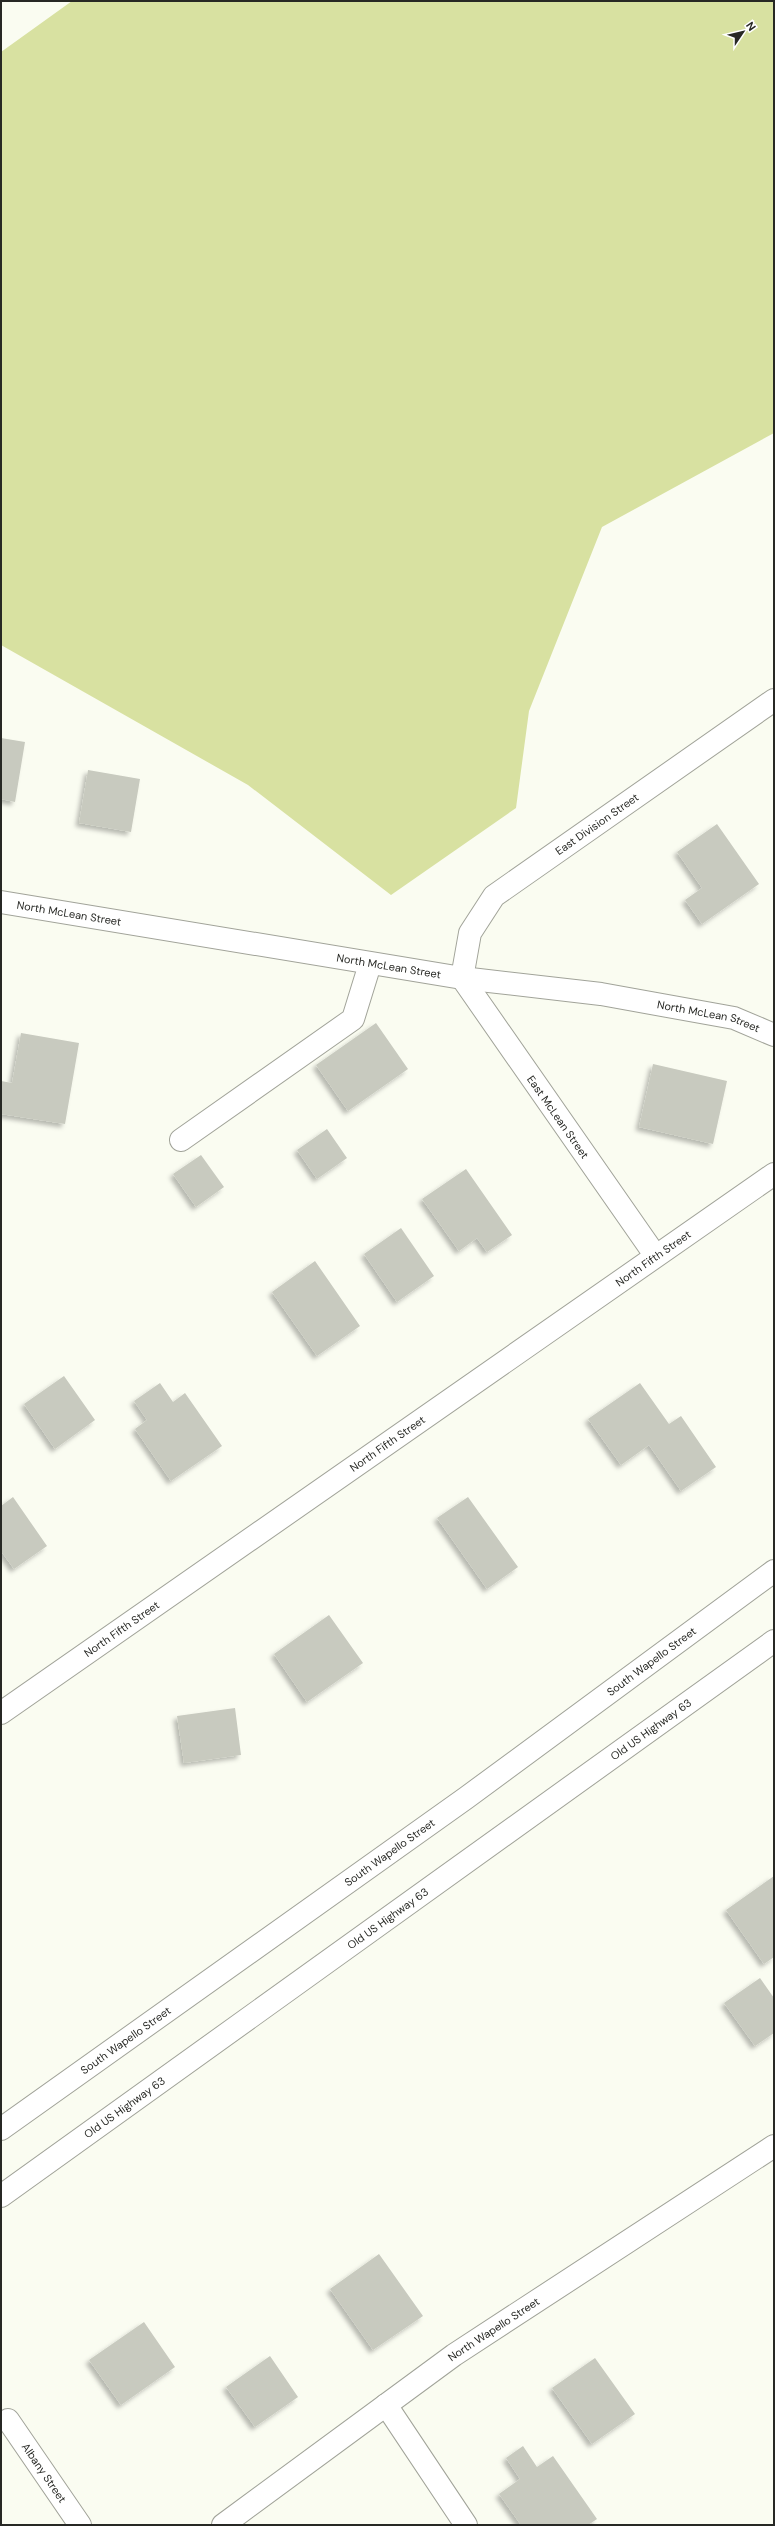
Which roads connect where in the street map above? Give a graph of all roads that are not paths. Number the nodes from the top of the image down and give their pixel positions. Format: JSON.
{"nodes":[{"id":1,"x":774,"y":700,"type":"edge"},
{"id":2,"x":1,"y":902,"type":"edge"},
{"id":3,"x":370,"y":964,"type":"junction"},
{"id":4,"x":462,"y":978,"type":"junction"},
{"id":5,"x":774,"y":1035,"type":"edge"},
{"id":6,"x":181,"y":1140,"type":"dead end"},
{"id":7,"x":774,"y":1174,"type":"edge"},
{"id":8,"x":655,"y":1255,"type":"junction"},
{"id":9,"x":774,"y":1571,"type":"edge"},
{"id":10,"x":774,"y":1640,"type":"edge"},
{"id":11,"x":1,"y":1713,"type":"edge"},
{"id":12,"x":1,"y":2129,"type":"edge"},
{"id":13,"x":774,"y":2146,"type":"edge"},
{"id":14,"x":1,"y":2196,"type":"edge"},
{"id":15,"x":386,"y":2405,"type":"junction"},
{"id":16,"x":8,"y":2420,"type":"dead end"},
{"id":17,"x":80,"y":2525,"type":"edge"},
{"id":18,"x":223,"y":2525,"type":"edge"},
{"id":19,"x":466,"y":2525,"type":"edge"}],
"edges":[{"from":1,"to":4,"type":"main road","name":"East Division Street"},
{"from":2,"to":3,"type":"main road","name":"North McLean Street"},
{"from":3,"to":4,"type":"main road","name":"North McLean Street"},
{"from":3,"to":6,"type":"main road"},
{"from":4,"to":5,"type":"main road","name":"North McLean Street"},
{"from":4,"to":8,"type":"main road","name":"East McLean Street"},
{"from":7,"to":8,"type":"main road","name":"North Fifth Street"},
{"from":8,"to":11,"type":"main road","name":"North Fifth Street"},
{"from":9,"to":12,"type":"main road","name":"South Wapello Street"},
{"from":10,"to":14,"type":"main road","name":"Old US Highway 63"},
{"from":13,"to":15,"type":"main road","name":"North Wapello Street"},
{"from":15,"to":18,"type":"main road","name":"North Wapello Street"},
{"from":15,"to":19,"type":"main road"},
{"from":16,"to":17,"type":"main road","name":"Albany Street"}]}
